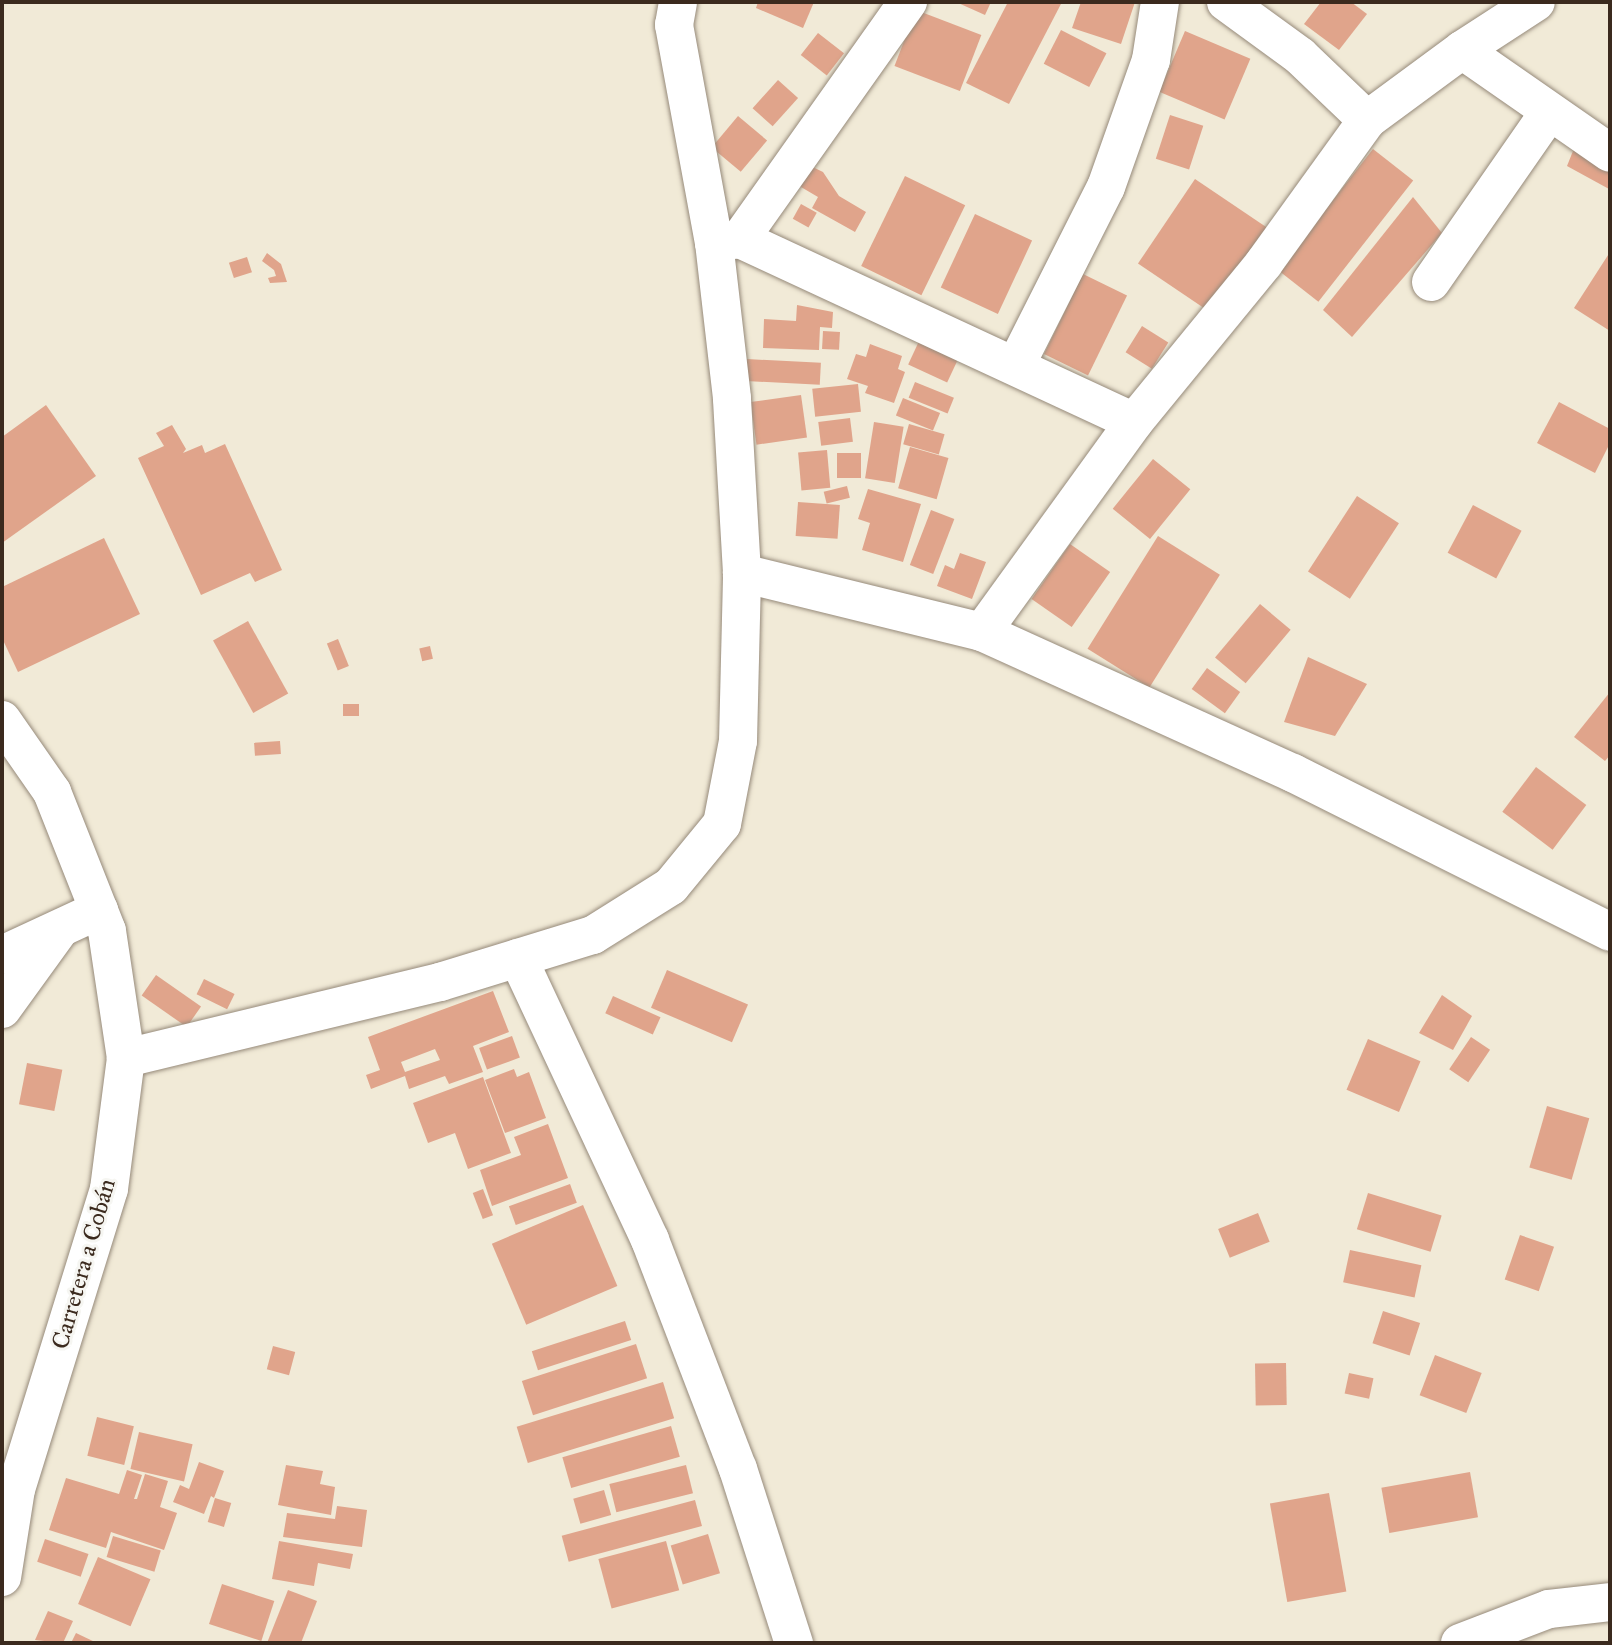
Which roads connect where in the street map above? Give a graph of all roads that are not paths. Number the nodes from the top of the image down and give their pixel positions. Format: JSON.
{"nodes":[{"id":1,"x":678,"y":2,"type":"edge"},
{"id":2,"x":908,"y":2,"type":"edge"},
{"id":3,"x":1160,"y":2,"type":"edge"},
{"id":4,"x":1226,"y":2,"type":"edge"},
{"id":5,"x":1536,"y":2,"type":"edge"},
{"id":6,"x":1462,"y":50,"type":"junction"},
{"id":7,"x":1549,"y":111,"type":"junction"},
{"id":8,"x":1367,"y":120,"type":"junction"},
{"id":9,"x":1610,"y":153,"type":"edge"},
{"id":10,"x":727,"y":241,"type":"junction"},
{"id":11,"x":1431,"y":282,"type":"dead end"},
{"id":12,"x":1016,"y":365,"type":"junction"},
{"id":13,"x":1134,"y":422,"type":"junction"},
{"id":14,"x":741,"y":573,"type":"junction"},
{"id":15,"x":982,"y":632,"type":"junction"},
{"id":16,"x":2,"y":720,"type":"edge"},
{"id":17,"x":99,"y":910,"type":"junction"},
{"id":18,"x":61,"y":927,"type":"junction"},
{"id":19,"x":1609,"y":930,"type":"edge"},
{"id":20,"x":2,"y":955,"type":"edge"},
{"id":21,"x":518,"y":958,"type":"junction"},
{"id":22,"x":2,"y":1009,"type":"edge"},
{"id":23,"x":126,"y":1058,"type":"junction"},
{"id":24,"x":2,"y":1577,"type":"edge"},
{"id":25,"x":1610,"y":1602,"type":"edge"},
{"id":26,"x":794,"y":1643,"type":"edge"},
{"id":27,"x":1460,"y":1643,"type":"edge"}],
"edges":[{"from":1,"to":10,"type":"street"},
{"from":2,"to":10,"type":"street"},
{"from":3,"to":12,"type":"street"},
{"from":4,"to":8,"type":"street"},
{"from":5,"to":6,"type":"street"},
{"from":6,"to":7,"type":"street"},
{"from":6,"to":8,"type":"street"},
{"from":7,"to":9,"type":"street"},
{"from":7,"to":11,"type":"street"},
{"from":8,"to":13,"type":"street"},
{"from":10,"to":12,"type":"street"},
{"from":10,"to":14,"type":"street"},
{"from":12,"to":13,"type":"street"},
{"from":13,"to":15,"type":"street"},
{"from":14,"to":15,"type":"street"},
{"from":14,"to":21,"type":"street"},
{"from":15,"to":19,"type":"street"},
{"from":16,"to":17,"type":"street","name":"Carretera a Cobán"},
{"from":17,"to":18,"type":"street"},
{"from":17,"to":23,"type":"street","name":"Carretera a Cobán"},
{"from":18,"to":20,"type":"street"},
{"from":18,"to":22,"type":"street"},
{"from":21,"to":23,"type":"street"},
{"from":21,"to":26,"type":"street"},
{"from":23,"to":24,"type":"street","name":"Carretera a Cobán"},
{"from":25,"to":27,"type":"street"}]}
